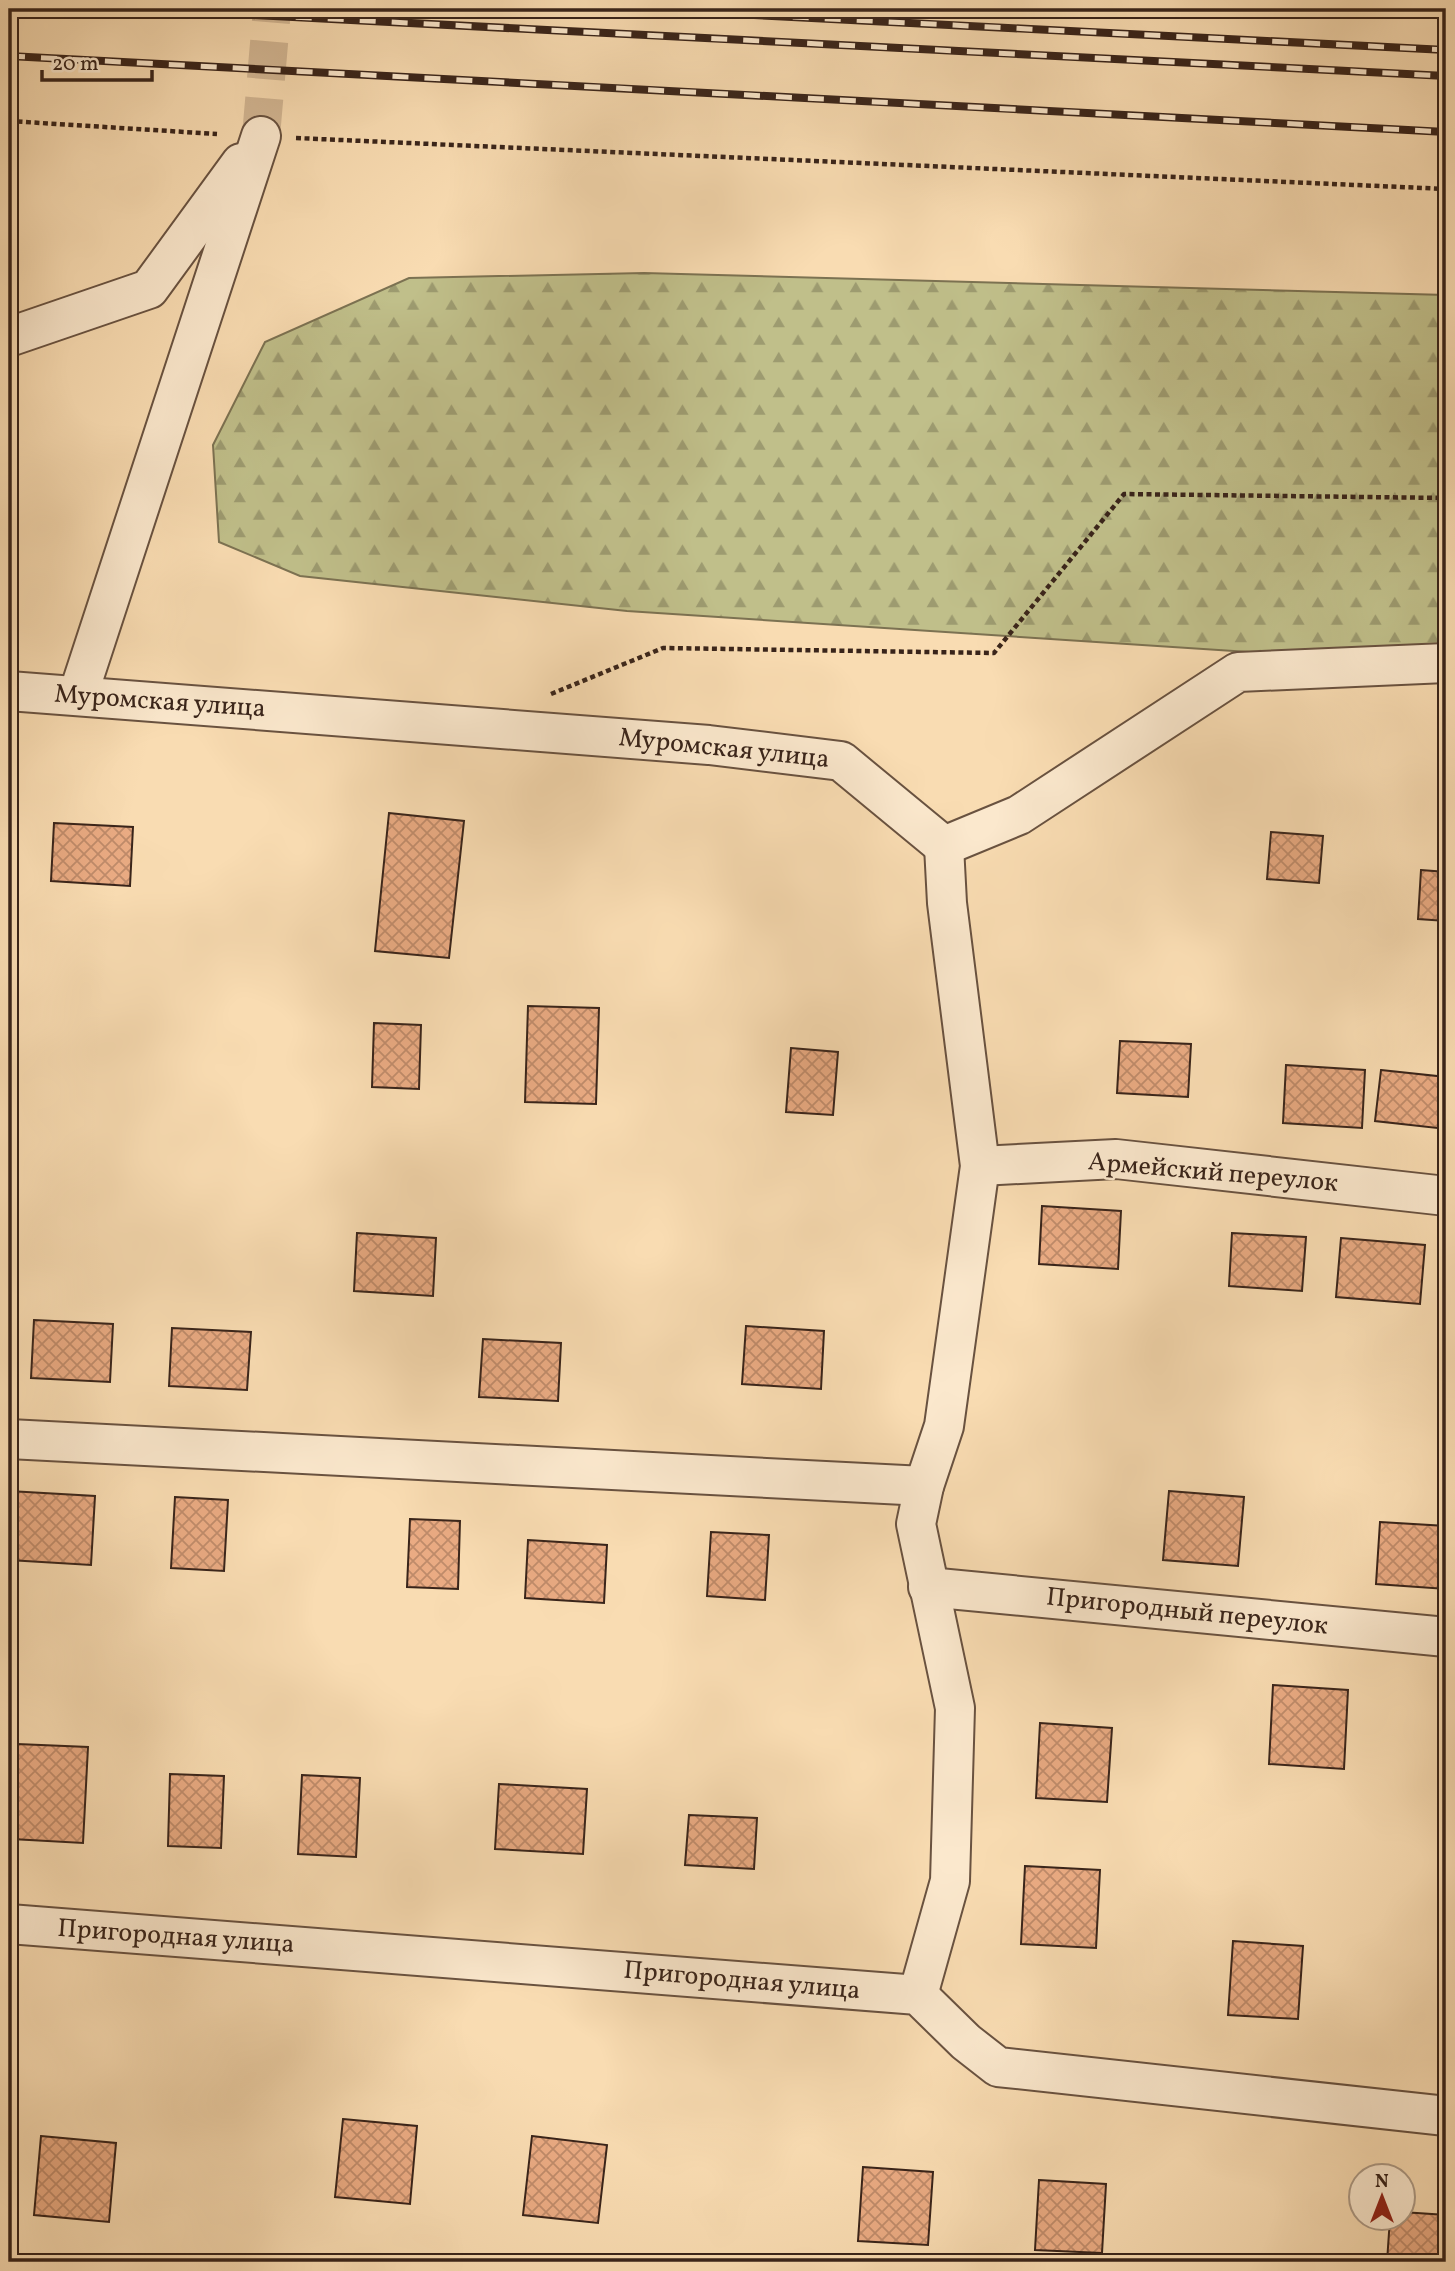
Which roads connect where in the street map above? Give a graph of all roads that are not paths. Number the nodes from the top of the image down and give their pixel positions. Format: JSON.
{"nodes":[{"id":1,"x":9,"y":337,"type":"edge"},
{"id":2,"x":1446,"y":663,"type":"edge"},
{"id":3,"x":9,"y":691,"type":"edge"},
{"id":4,"x":78,"y":695,"type":"junction"},
{"id":5,"x":944,"y":846,"type":"junction"},
{"id":6,"x":980,"y":1166,"type":"junction"},
{"id":7,"x":1446,"y":1196,"type":"edge"},
{"id":8,"x":9,"y":1439,"type":"edge"},
{"id":9,"x":924,"y":1486,"type":"junction"},
{"id":10,"x":928,"y":1587,"type":"junction"},
{"id":11,"x":1446,"y":1637,"type":"edge"},
{"id":12,"x":9,"y":1924,"type":"edge"},
{"id":13,"x":918,"y":1995,"type":"junction"},
{"id":14,"x":1446,"y":2116,"type":"edge"}],
"edges":[{"from":1,"to":4,"type":"street"},
{"from":2,"to":5,"type":"street"},
{"from":3,"to":4,"type":"street","name":"Муромская улица"},
{"from":4,"to":5,"type":"street","name":"Муромская улица"},
{"from":5,"to":6,"type":"street"},
{"from":6,"to":7,"type":"street","name":"Армейский переулок"},
{"from":6,"to":9,"type":"street"},
{"from":8,"to":9,"type":"street"},
{"from":9,"to":10,"type":"street"},
{"from":10,"to":11,"type":"street","name":"Пригородный переулок"},
{"from":10,"to":13,"type":"street"},
{"from":12,"to":13,"type":"street","name":"Пригородная улица"},
{"from":13,"to":14,"type":"street"}]}
